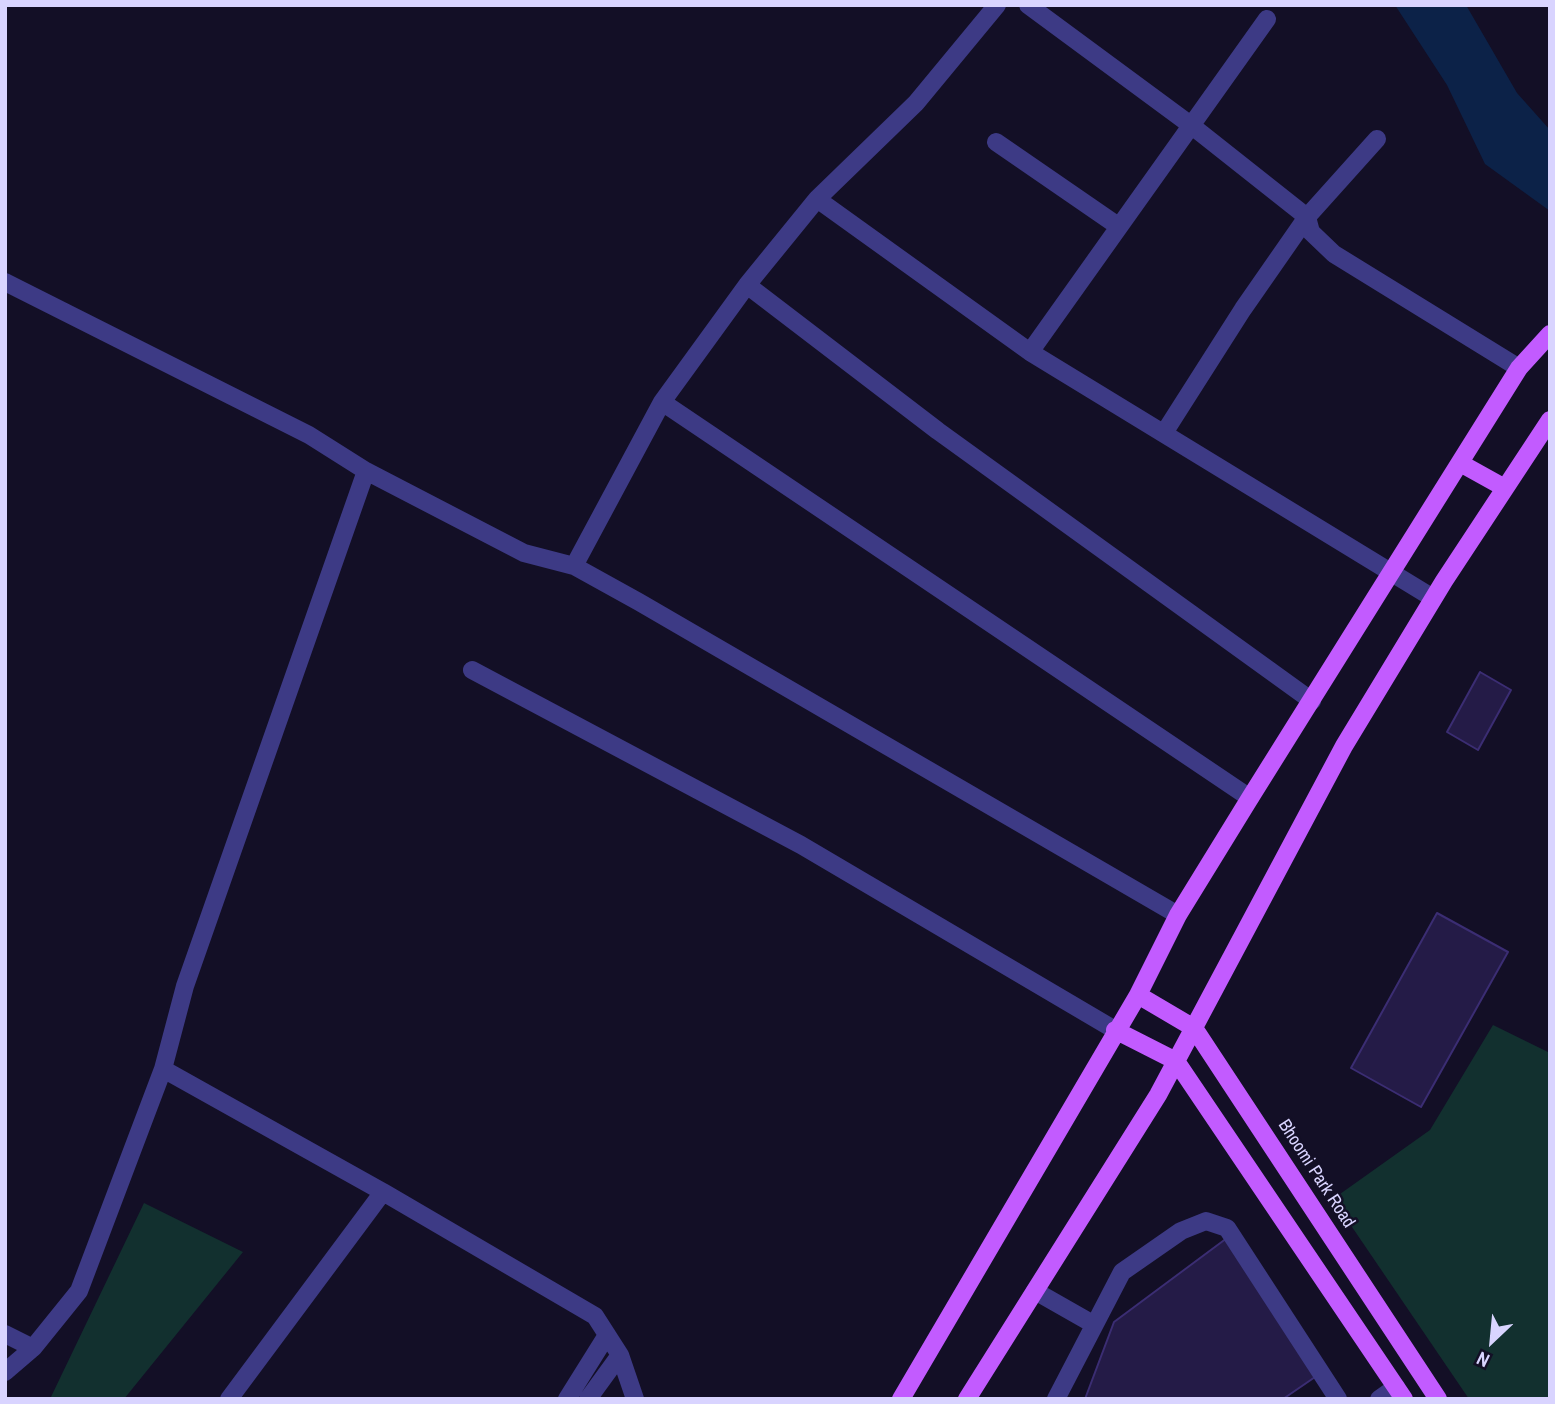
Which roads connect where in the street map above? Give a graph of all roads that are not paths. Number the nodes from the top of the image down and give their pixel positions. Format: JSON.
{"nodes":[{"id":1,"x":997,"y":5,"type":"edge"},
{"id":2,"x":1028,"y":5,"type":"edge"},
{"id":3,"x":1267,"y":19,"type":"dead end"},
{"id":4,"x":1192,"y":126,"type":"junction"},
{"id":5,"x":1377,"y":139,"type":"dead end"},
{"id":6,"x":996,"y":142,"type":"dead end"},
{"id":7,"x":817,"y":199,"type":"junction"},
{"id":8,"x":1307,"y":217,"type":"junction"},
{"id":9,"x":1118,"y":226,"type":"junction"},
{"id":10,"x":5,"y":282,"type":"edge"},
{"id":11,"x":747,"y":285,"type":"junction"},
{"id":12,"x":1550,"y":334,"type":"edge"},
{"id":13,"x":1030,"y":352,"type":"junction"},
{"id":14,"x":1519,"y":369,"type":"junction"},
{"id":15,"x":662,"y":402,"type":"junction"},
{"id":16,"x":1550,"y":420,"type":"edge"},
{"id":17,"x":1164,"y":433,"type":"junction"},
{"id":18,"x":1461,"y":463,"type":"junction"},
{"id":19,"x":366,"y":471,"type":"junction"},
{"id":20,"x":1505,"y":488,"type":"junction"},
{"id":21,"x":574,"y":566,"type":"junction"},
{"id":22,"x":1392,"y":575,"type":"junction"},
{"id":23,"x":1433,"y":598,"type":"junction"},
{"id":24,"x":472,"y":670,"type":"dead end"},
{"id":25,"x":1312,"y":701,"type":"junction"},
{"id":26,"x":1250,"y":798,"type":"junction"},
{"id":27,"x":1178,"y":915,"type":"junction"},
{"id":28,"x":1138,"y":995,"type":"junction"},
{"id":29,"x":1194,"y":1028,"type":"junction"},
{"id":30,"x":1115,"y":1030,"type":"junction"},
{"id":31,"x":1176,"y":1061,"type":"junction"},
{"id":32,"x":163,"y":1069,"type":"junction"},
{"id":33,"x":1298,"y":1186,"type":"junction"},
{"id":34,"x":383,"y":1192,"type":"junction"},
{"id":35,"x":1272,"y":1203,"type":"junction"},
{"id":36,"x":1035,"y":1291,"type":"junction"},
{"id":37,"x":1093,"y":1324,"type":"junction"},
{"id":38,"x":5,"y":1334,"type":"edge"},
{"id":39,"x":607,"y":1335,"type":"junction"},
{"id":40,"x":33,"y":1348,"type":"junction"},
{"id":41,"x":620,"y":1355,"type":"junction"},
{"id":42,"x":5,"y":1372,"type":"edge"},
{"id":43,"x":1400,"y":1393,"type":"edge"},
{"id":44,"x":229,"y":1399,"type":"edge"},
{"id":45,"x":567,"y":1399,"type":"edge"},
{"id":46,"x":588,"y":1399,"type":"edge"},
{"id":47,"x":635,"y":1399,"type":"edge"},
{"id":48,"x":901,"y":1399,"type":"edge"},
{"id":49,"x":967,"y":1399,"type":"edge"},
{"id":50,"x":1056,"y":1399,"type":"edge"},
{"id":51,"x":1338,"y":1399,"type":"edge"},
{"id":52,"x":1379,"y":1399,"type":"edge"},
{"id":53,"x":1438,"y":1399,"type":"edge"}],
"edges":[{"from":1,"to":7,"type":"street"},
{"from":2,"to":4,"type":"street"},
{"from":3,"to":4,"type":"street"},
{"from":4,"to":8,"type":"street"},
{"from":4,"to":9,"type":"street"},
{"from":5,"to":8,"type":"street"},
{"from":6,"to":9,"type":"street"},
{"from":7,"to":11,"type":"street"},
{"from":7,"to":13,"type":"street"},
{"from":8,"to":14,"type":"street"},
{"from":8,"to":17,"type":"street"},
{"from":9,"to":13,"type":"street"},
{"from":10,"to":19,"type":"street"},
{"from":11,"to":15,"type":"street"},
{"from":11,"to":25,"type":"street"},
{"from":12,"to":14,"type":"main road"},
{"from":13,"to":17,"type":"street"},
{"from":14,"to":18,"type":"main road"},
{"from":15,"to":21,"type":"street"},
{"from":15,"to":26,"type":"street"},
{"from":16,"to":20,"type":"main road"},
{"from":17,"to":22,"type":"street"},
{"from":18,"to":20,"type":"main road"},
{"from":18,"to":22,"type":"main road"},
{"from":19,"to":21,"type":"street"},
{"from":19,"to":32,"type":"street"},
{"from":20,"to":23,"type":"main road"},
{"from":21,"to":27,"type":"street"},
{"from":22,"to":23,"type":"street"},
{"from":22,"to":25,"type":"main road"},
{"from":23,"to":29,"type":"main road"},
{"from":24,"to":30,"type":"street"},
{"from":25,"to":26,"type":"main road"},
{"from":26,"to":27,"type":"main road"},
{"from":27,"to":28,"type":"main road"},
{"from":28,"to":29,"type":"main road","name":"Bhoomi Park Road"},
{"from":28,"to":30,"type":"main road"},
{"from":29,"to":31,"type":"main road"},
{"from":29,"to":33,"type":"main road","name":"Bhoomi Park Road"},
{"from":30,"to":31,"type":"main road"},
{"from":30,"to":48,"type":"main road"},
{"from":31,"to":35,"type":"main road"},
{"from":31,"to":36,"type":"main road"},
{"from":32,"to":34,"type":"street"},
{"from":32,"to":40,"type":"street"},
{"from":33,"to":35,"type":"main road"},
{"from":33,"to":53,"type":"main road","name":"Bhoomi Park Road"},
{"from":34,"to":39,"type":"street"},
{"from":34,"to":44,"type":"street"},
{"from":35,"to":43,"type":"main road"},
{"from":36,"to":37,"type":"street"},
{"from":36,"to":49,"type":"main road"},
{"from":37,"to":50,"type":"street"},
{"from":37,"to":51,"type":"street"},
{"from":38,"to":40,"type":"street"},
{"from":39,"to":41,"type":"street"},
{"from":39,"to":45,"type":"street"},
{"from":40,"to":42,"type":"street"},
{"from":41,"to":46,"type":"street"},
{"from":41,"to":47,"type":"street"},
{"from":43,"to":52,"type":"street"}]}
